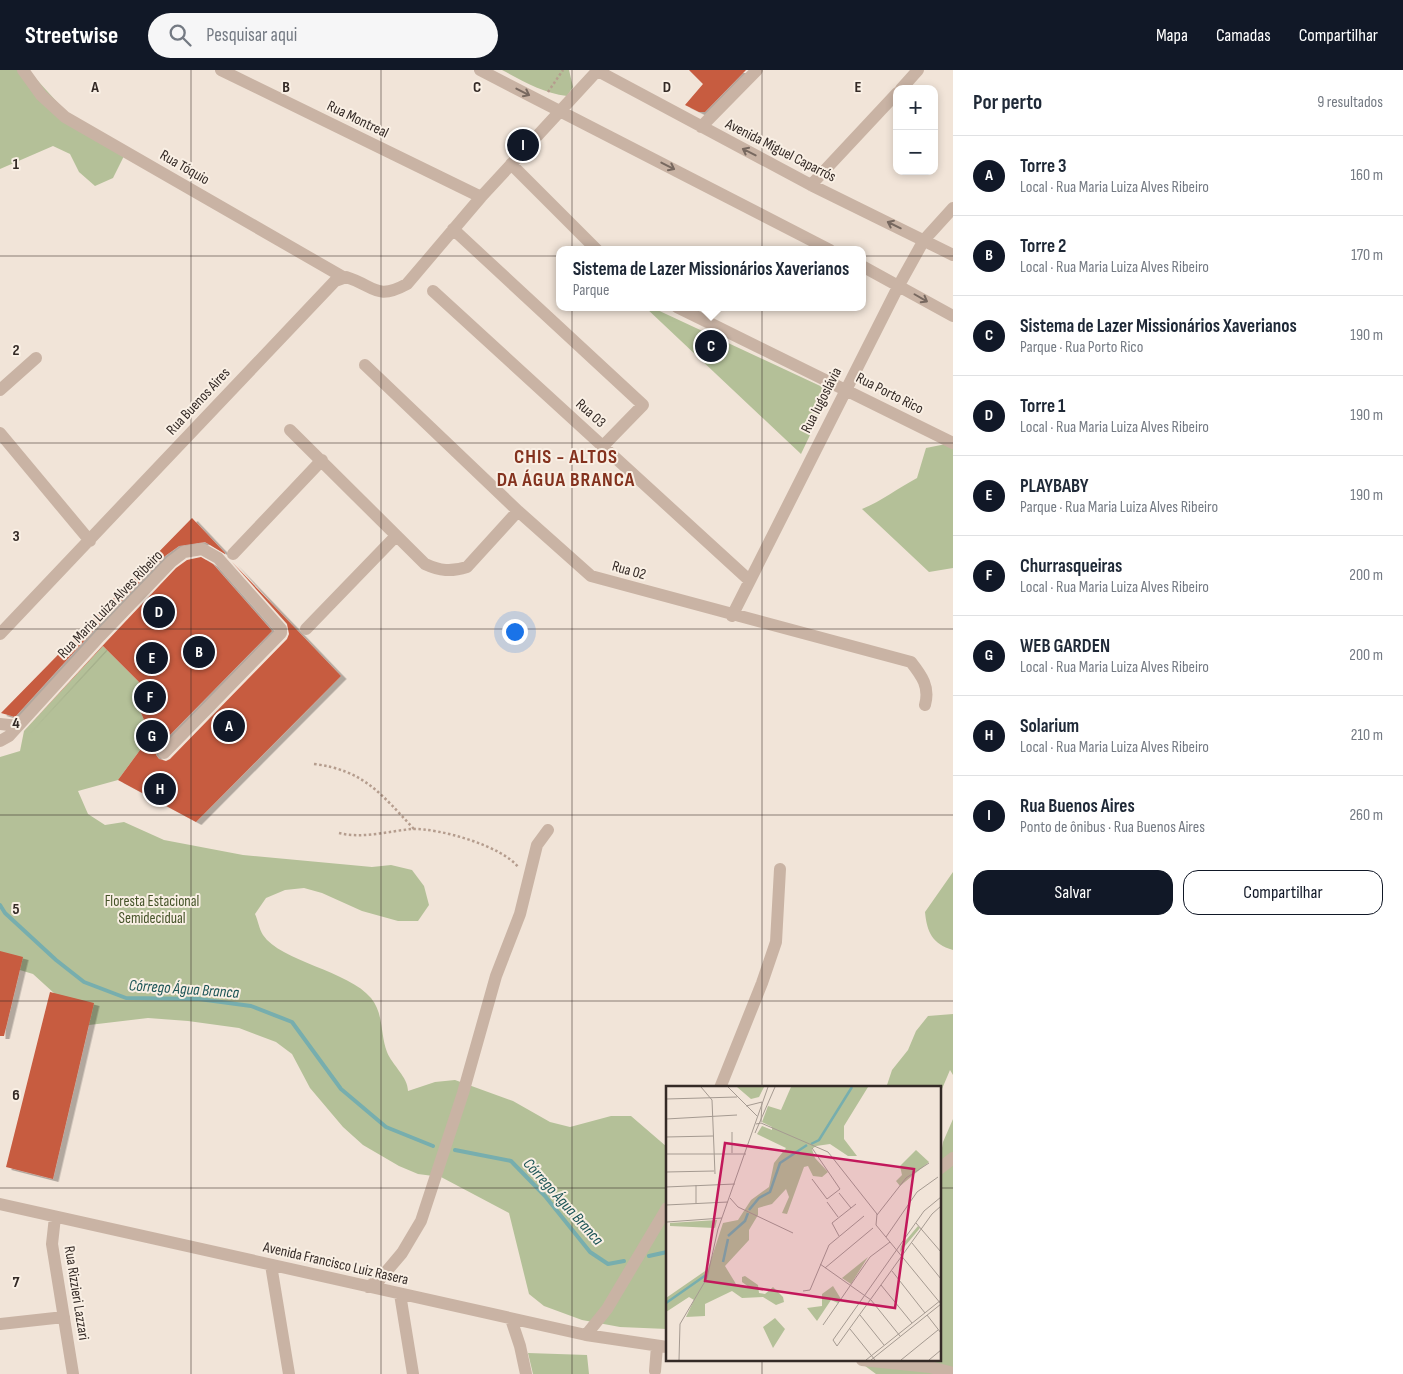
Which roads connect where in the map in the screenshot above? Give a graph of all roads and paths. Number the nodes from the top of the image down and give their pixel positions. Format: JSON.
{"nodes":[{"id":1,"x":23,"y":70,"type":"edge"},
{"id":2,"x":221,"y":70,"type":"edge"},
{"id":3,"x":480,"y":70,"type":"edge"},
{"id":4,"x":563,"y":70,"type":"edge"},
{"id":5,"x":597,"y":70,"type":"edge"},
{"id":6,"x":757,"y":70,"type":"edge"},
{"id":7,"x":918,"y":70,"type":"edge"},
{"id":8,"x":905,"y":85,"type":"edge"},
{"id":9,"x":893,"y":97,"type":"edge"},
{"id":10,"x":541,"y":102,"type":"junction"},
{"id":11,"x":560,"y":111,"type":"junction"},
{"id":12,"x":701,"y":127,"type":"junction"},
{"id":13,"x":511,"y":164,"type":"junction"},
{"id":14,"x":812,"y":185,"type":"junction"},
{"id":15,"x":481,"y":196,"type":"junction"},
{"id":16,"x":953,"y":208,"type":"edge"},
{"id":17,"x":453,"y":230,"type":"junction"},
{"id":18,"x":924,"y":240,"type":"junction"},
{"id":19,"x":593,"y":246,"type":"edge"},
{"id":20,"x":822,"y":246,"type":"edge"},
{"id":21,"x":953,"y":255,"type":"edge"},
{"id":22,"x":866,"y":268,"type":"edge"},
{"id":23,"x":343,"y":277,"type":"junction"},
{"id":24,"x":899,"y":285,"type":"junction"},
{"id":25,"x":433,"y":291,"type":"dead end"},
{"id":26,"x":686,"y":311,"type":"edge"},
{"id":27,"x":953,"y":316,"type":"edge"},
{"id":28,"x":36,"y":358,"type":"dead end"},
{"id":29,"x":365,"y":366,"type":"dead end"},
{"id":30,"x":846,"y":388,"type":"junction"},
{"id":31,"x":0,"y":390,"type":"edge"},
{"id":32,"x":290,"y":430,"type":"dead end"},
{"id":33,"x":0,"y":433,"type":"edge"},
{"id":34,"x":953,"y":443,"type":"edge"},
{"id":35,"x":603,"y":446,"type":"junction"},
{"id":36,"x":322,"y":460,"type":"junction"},
{"id":37,"x":518,"y":512,"type":"junction"},
{"id":38,"x":396,"y":536,"type":"junction"},
{"id":39,"x":90,"y":541,"type":"junction"},
{"id":40,"x":233,"y":554,"type":"dead end"},
{"id":41,"x":749,"y":580,"type":"junction"},
{"id":42,"x":732,"y":616,"type":"junction"},
{"id":43,"x":306,"y":629,"type":"dead end"},
{"id":44,"x":0,"y":634,"type":"edge"},
{"id":45,"x":925,"y":705,"type":"dead end"},
{"id":46,"x":0,"y":724,"type":"edge"},
{"id":47,"x":18,"y":726,"type":"junction"},
{"id":48,"x":0,"y":740,"type":"edge"},
{"id":49,"x":164,"y":753,"type":"dead end"},
{"id":50,"x":314,"y":764,"type":"dead end"},
{"id":51,"x":414,"y":829,"type":"junction"},
{"id":52,"x":548,"y":830,"type":"dead end"},
{"id":53,"x":339,"y":833,"type":"dead end"},
{"id":54,"x":780,"y":870,"type":"dead end"},
{"id":55,"x":526,"y":890,"type":"junction"},
{"id":56,"x":721,"y":1086,"type":"edge"},
{"id":57,"x":953,"y":1158,"type":"edge"},
{"id":58,"x":941,"y":1167,"type":"edge"},
{"id":59,"x":0,"y":1204,"type":"edge"},
{"id":60,"x":666,"y":1210,"type":"edge"},
{"id":61,"x":55,"y":1217,"type":"junction"},
{"id":62,"x":271,"y":1265,"type":"junction"},
{"id":63,"x":368,"y":1287,"type":"junction"},
{"id":64,"x":400,"y":1294,"type":"junction"},
{"id":65,"x":64,"y":1317,"type":"junction"},
{"id":66,"x":511,"y":1319,"type":"junction"},
{"id":67,"x":0,"y":1324,"type":"edge"},
{"id":68,"x":586,"y":1335,"type":"junction"},
{"id":69,"x":662,"y":1347,"type":"edge"},
{"id":70,"x":881,"y":1362,"type":"edge"},
{"id":71,"x":655,"y":1371,"type":"dead end"},
{"id":72,"x":953,"y":1373,"type":"edge"},
{"id":73,"x":73,"y":1374,"type":"edge"},
{"id":74,"x":289,"y":1374,"type":"edge"},
{"id":75,"x":414,"y":1374,"type":"edge"},
{"id":76,"x":526,"y":1374,"type":"edge"}],
"edges":[{"from":1,"to":23,"type":"street","name":"Rua Tóquio"},
{"from":2,"to":15,"type":"street","name":"Rua Montreal"},
{"from":3,"to":10,"type":"street","one_way":true},
{"from":4,"to":10,"type":"path"},
{"from":5,"to":11,"type":"street"},
{"from":5,"to":12,"type":"street","name":"Avenida Miguel Caparrós"},
{"from":6,"to":12,"type":"street"},
{"from":7,"to":8,"type":"street"},
{"from":9,"to":14,"type":"street"},
{"from":10,"to":11,"type":"street"},
{"from":11,"to":13,"type":"street"},
{"from":11,"to":20,"type":"street","one_way":true},
{"from":14,"to":12,"type":"street","name":"Avenida Miguel Caparrós","one_way":true},
{"from":13,"to":15,"type":"street"},
{"from":13,"to":19,"type":"street"},
{"from":18,"to":14,"type":"street","name":"Avenida Miguel Caparrós","one_way":true},
{"from":15,"to":17,"type":"street"},
{"from":16,"to":18,"type":"street","name":"Rua Iugoslávia"},
{"from":17,"to":23,"type":"street"},
{"from":17,"to":35,"type":"street"},
{"from":18,"to":21,"type":"street","name":"Avenida Miguel Caparrós"},
{"from":18,"to":24,"type":"street","name":"Rua Iugoslávia"},
{"from":22,"to":24,"type":"street"},
{"from":23,"to":39,"type":"street","name":"Rua Buenos Aires"},
{"from":24,"to":27,"type":"street","one_way":true},
{"from":24,"to":30,"type":"street","name":"Rua Iugoslávia"},
{"from":25,"to":35,"type":"street","name":"Rua 03"},
{"from":26,"to":30,"type":"street","name":"Rua Porto Rico"},
{"from":28,"to":31,"type":"street"},
{"from":29,"to":37,"type":"street","name":"Rua 02"},
{"from":30,"to":34,"type":"street","name":"Rua Porto Rico"},
{"from":30,"to":41,"type":"street","name":"Rua Iugoslávia"},
{"from":32,"to":36,"type":"street"},
{"from":33,"to":39,"type":"street"},
{"from":35,"to":41,"type":"street","name":"Rua 03"},
{"from":36,"to":38,"type":"street"},
{"from":36,"to":40,"type":"street"},
{"from":37,"to":38,"type":"street"},
{"from":37,"to":42,"type":"street","name":"Rua 02"},
{"from":38,"to":43,"type":"street"},
{"from":39,"to":44,"type":"street","name":"Rua Buenos Aires"},
{"from":41,"to":42,"type":"street","name":"Rua Iugoslávia"},
{"from":42,"to":45,"type":"street","name":"Rua 02"},
{"from":46,"to":47,"type":"street"},
{"from":47,"to":48,"type":"street"},
{"from":47,"to":49,"type":"street","name":"Rua Maria Luiza Alves Ribeiro"},
{"from":50,"to":51,"type":"path"},
{"from":51,"to":53,"type":"path"},
{"from":51,"to":55,"type":"path"},
{"from":52,"to":55,"type":"street"},
{"from":54,"to":56,"type":"street"},
{"from":55,"to":63,"type":"street"},
{"from":57,"to":58,"type":"street"},
{"from":59,"to":61,"type":"street","name":"Avenida Francisco Luiz Rasera"},
{"from":60,"to":68,"type":"street"},
{"from":61,"to":62,"type":"street","name":"Avenida Francisco Luiz Rasera"},
{"from":61,"to":65,"type":"street","name":"Rua Rizzieri Lazzari"},
{"from":62,"to":63,"type":"street","name":"Avenida Francisco Luiz Rasera"},
{"from":62,"to":74,"type":"street"},
{"from":63,"to":64,"type":"street","name":"Avenida Francisco Luiz Rasera"},
{"from":64,"to":66,"type":"street","name":"Avenida Francisco Luiz Rasera"},
{"from":64,"to":75,"type":"street"},
{"from":65,"to":67,"type":"street"},
{"from":65,"to":73,"type":"street","name":"Rua Rizzieri Lazzari"},
{"from":66,"to":68,"type":"street","name":"Avenida Francisco Luiz Rasera"},
{"from":66,"to":76,"type":"street"},
{"from":68,"to":69,"type":"street","name":"Avenida Francisco Luiz Rasera"},
{"from":69,"to":71,"type":"street"},
{"from":70,"to":72,"type":"street"}]}
